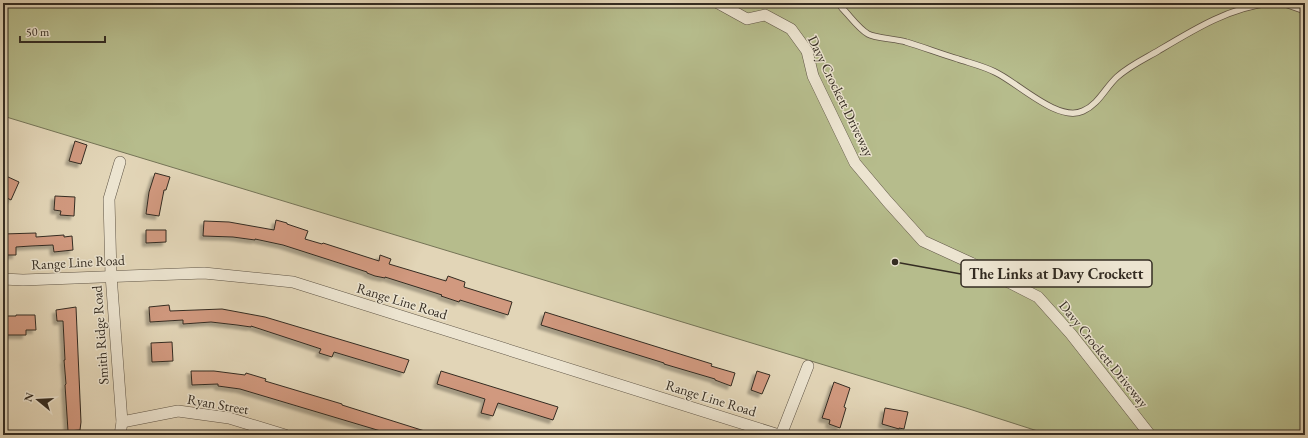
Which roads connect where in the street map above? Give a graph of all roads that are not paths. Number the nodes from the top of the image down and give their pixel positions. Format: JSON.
{"nodes":[{"id":1,"x":718,"y":3,"type":"edge"},
{"id":2,"x":839,"y":3,"type":"edge"},
{"id":3,"x":1271,"y":3,"type":"edge"},
{"id":4,"x":1274,"y":3,"type":"edge"},
{"id":5,"x":1305,"y":11,"type":"edge"},
{"id":6,"x":120,"y":162,"type":"dead end"},
{"id":7,"x":111,"y":275,"type":"junction"},
{"id":8,"x":3,"y":279,"type":"edge"},
{"id":9,"x":808,"y":366,"type":"dead end"},
{"id":10,"x":122,"y":422,"type":"junction"},
{"id":11,"x":120,"y":435,"type":"edge"},
{"id":12,"x":285,"y":435,"type":"edge"},
{"id":13,"x":780,"y":435,"type":"edge"},
{"id":14,"x":1150,"y":435,"type":"edge"}],
"edges":[{"from":1,"to":14,"type":"street","name":"Davy Crockett Driveway"},
{"from":2,"to":3,"type":"lane"},
{"from":4,"to":5,"type":"lane"},
{"from":6,"to":7,"type":"street","name":"Smith Ridge Road"},
{"from":7,"to":8,"type":"street","name":"Range Line Road"},
{"from":7,"to":10,"type":"street","name":"Smith Ridge Road"},
{"from":7,"to":13,"type":"street","name":"Range Line Road"},
{"from":9,"to":13,"type":"street"},
{"from":10,"to":11,"type":"street","name":"Smith Ridge Road"},
{"from":10,"to":12,"type":"street","name":"Ryan Street"}]}
